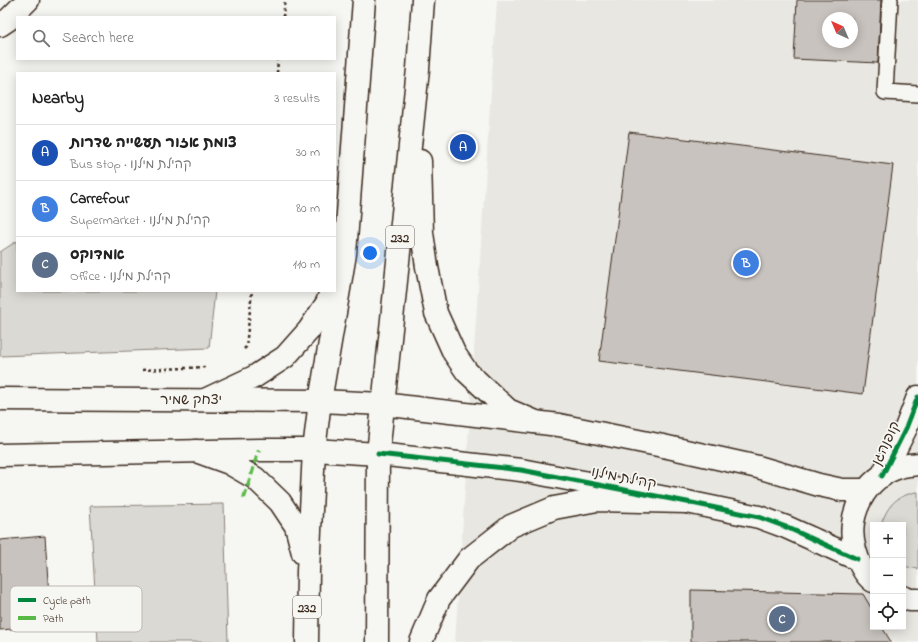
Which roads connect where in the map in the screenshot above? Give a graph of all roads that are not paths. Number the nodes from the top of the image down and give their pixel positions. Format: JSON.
{"nodes":[{"id":1,"x":28,"y":0,"type":"edge"},
{"id":2,"x":364,"y":0,"type":"edge"},
{"id":3,"x":423,"y":0,"type":"edge"},
{"id":4,"x":890,"y":0,"type":"edge"},
{"id":5,"x":0,"y":25,"type":"edge"},
{"id":6,"x":418,"y":69,"type":"junction"},
{"id":7,"x":918,"y":94,"type":"edge"},
{"id":8,"x":345,"y":254,"type":"junction"},
{"id":9,"x":336,"y":278,"type":"edge"},
{"id":10,"x":331,"y":292,"type":"edge"},
{"id":11,"x":918,"y":397,"type":"edge"},
{"id":12,"x":207,"y":399,"type":"junction"},
{"id":13,"x":0,"y":400,"type":"edge"},
{"id":14,"x":320,"y":401,"type":"junction"},
{"id":15,"x":382,"y":404,"type":"junction"},
{"id":16,"x":536,"y":422,"type":"junction"},
{"id":17,"x":314,"y":450,"type":"junction"},
{"id":18,"x":196,"y":451,"type":"junction"},
{"id":19,"x":378,"y":454,"type":"junction"},
{"id":20,"x":0,"y":455,"type":"edge"},
{"id":21,"x":918,"y":464,"type":"edge"},
{"id":22,"x":874,"y":483,"type":"junction"},
{"id":23,"x":686,"y":502,"type":"junction"},
{"id":24,"x":857,"y":559,"type":"junction"},
{"id":25,"x":308,"y":572,"type":"junction"},
{"id":26,"x":870,"y":579,"type":"edge"},
{"id":27,"x":307,"y":642,"type":"edge"},
{"id":28,"x":377,"y":642,"type":"edge"},
{"id":29,"x":421,"y":642,"type":"edge"}],
"edges":[{"from":1,"to":5,"type":"main road"},
{"from":2,"to":8,"type":"main road","number":"232"},
{"from":3,"to":6,"type":"main road","number":"232"},
{"from":4,"to":7,"type":"lane"},
{"from":6,"to":15,"type":"main road","number":"232"},
{"from":6,"to":16,"type":"main road"},
{"from":8,"to":9,"type":"main road"},
{"from":8,"to":14,"type":"main road","number":"232"},
{"from":10,"to":12,"type":"main road"},
{"from":11,"to":22,"type":"main road","name":"קופנהגן"},
{"from":12,"to":13,"type":"main road","name":"יצחק שמיר"},
{"from":12,"to":14,"type":"main road","name":"יצחק שמיר"},
{"from":14,"to":15,"type":"main road","name":"יצחק שמיר"},
{"from":14,"to":17,"type":"main road","number":"232"},
{"from":15,"to":16,"type":"main road"},
{"from":15,"to":19,"type":"main road","number":"232"},
{"from":16,"to":22,"type":"main road"},
{"from":17,"to":18,"type":"main road"},
{"from":17,"to":19,"type":"main road"},
{"from":17,"to":25,"type":"main road","number":"232"},
{"from":18,"to":20,"type":"main road"},
{"from":18,"to":25,"type":"main road"},
{"from":19,"to":23,"type":"main road","name":"קהילת מילנו"},
{"from":19,"to":28,"type":"main road","number":"232"},
{"from":21,"to":22,"type":"main road"},
{"from":22,"to":24,"type":"main road","name":"קופנהגן"},
{"from":23,"to":24,"type":"main road","name":"קהילת מילנו"},
{"from":23,"to":29,"type":"main road"},
{"from":24,"to":26,"type":"main road","name":"קופנהגן"},
{"from":25,"to":27,"type":"main road","number":"232"}]}
